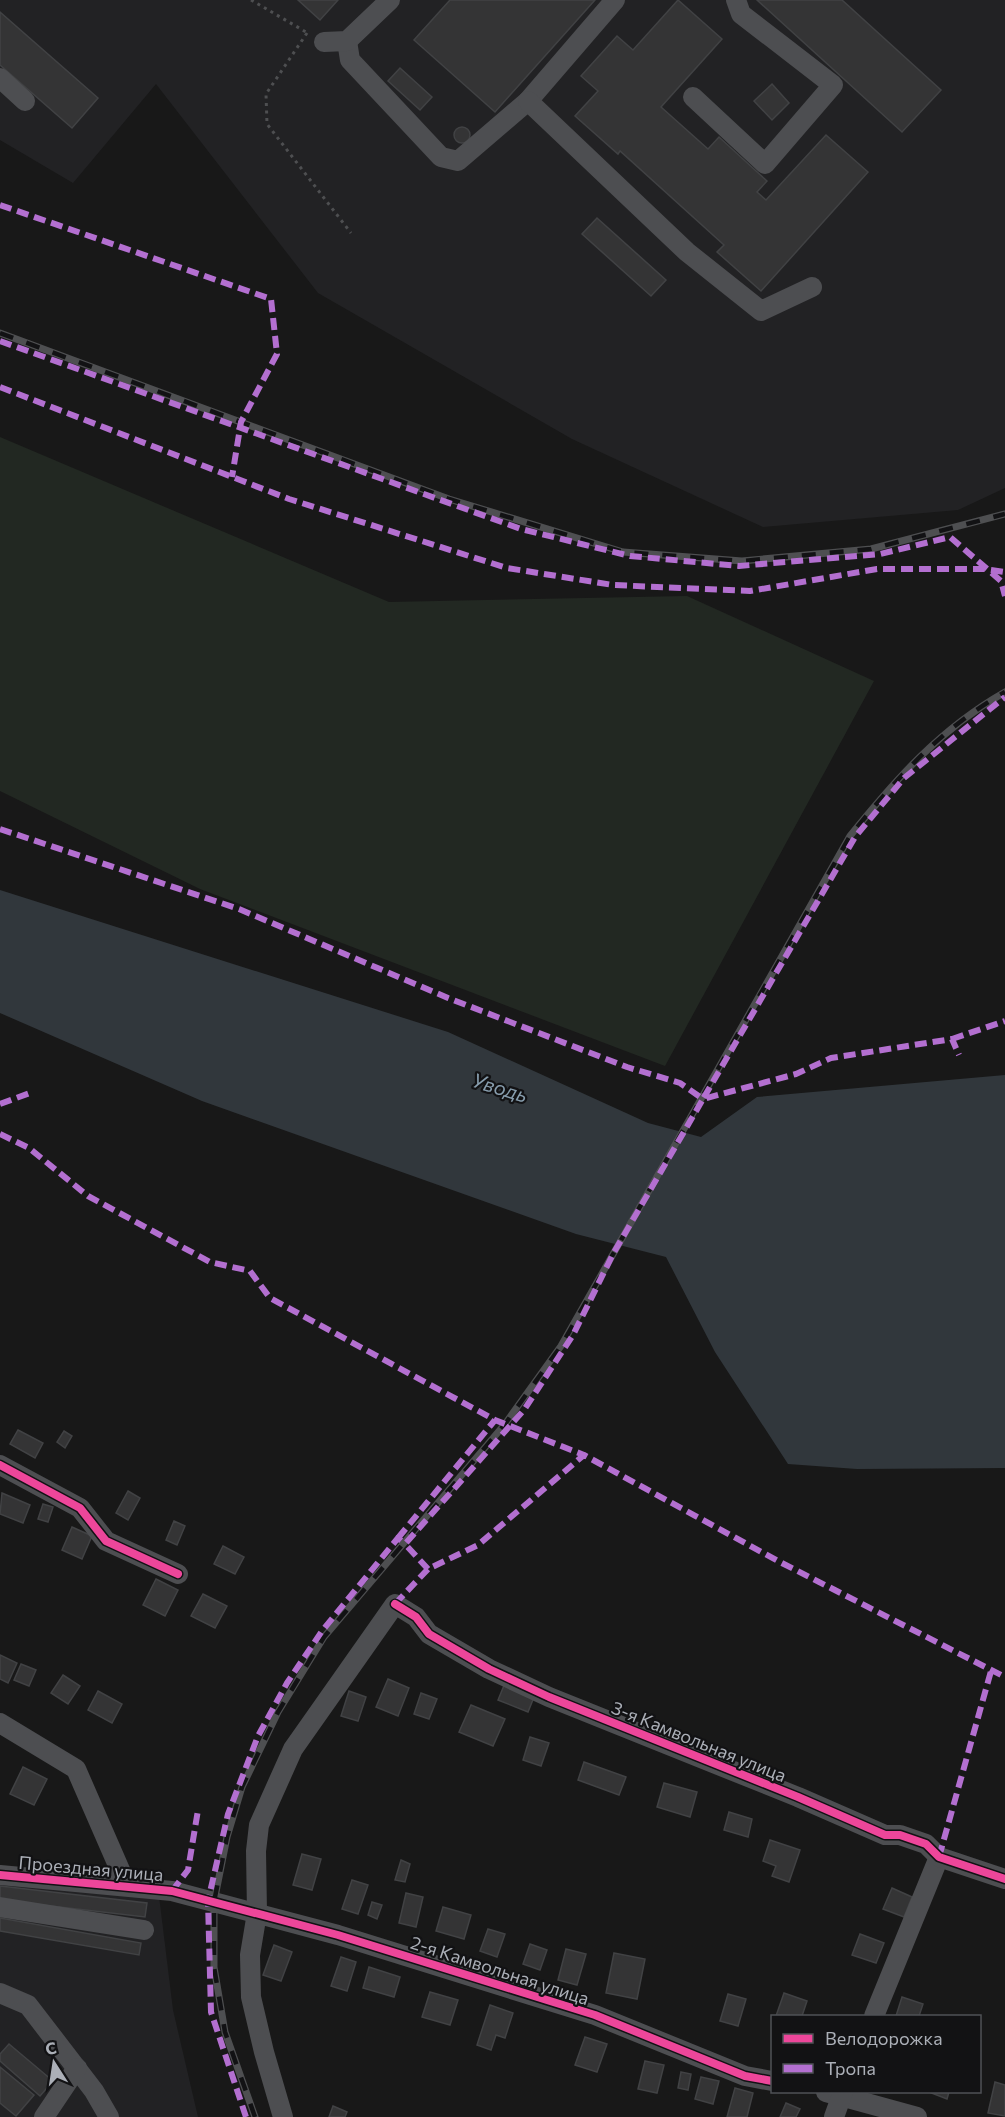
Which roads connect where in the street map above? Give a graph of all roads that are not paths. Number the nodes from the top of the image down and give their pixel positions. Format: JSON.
{"nodes":[{"id":1,"x":390,"y":0,"type":"edge"},
{"id":2,"x":615,"y":0,"type":"edge"},
{"id":3,"x":736,"y":0,"type":"edge"},
{"id":4,"x":315,"y":38,"type":"road end"},
{"id":5,"x":347,"y":41,"type":"junction"},
{"id":6,"x":0,"y":78,"type":"edge"},
{"id":7,"x":693,"y":96,"type":"dead end"},
{"id":8,"x":25,"y":101,"type":"dead end"},
{"id":9,"x":528,"y":101,"type":"junction"},
{"id":10,"x":812,"y":287,"type":"dead end"},
{"id":11,"x":0,"y":1466,"type":"edge"},
{"id":12,"x":178,"y":1574,"type":"dead end"},
{"id":13,"x":0,"y":1723,"type":"edge"},
{"id":14,"x":939,"y":1857,"type":"junction"},
{"id":15,"x":0,"y":1875,"type":"edge"},
{"id":16,"x":1005,"y":1879,"type":"edge"},
{"id":17,"x":127,"y":1886,"type":"junction"},
{"id":18,"x":214,"y":1902,"type":"joint"},
{"id":19,"x":0,"y":1907,"type":"edge"},
{"id":20,"x":257,"y":1913,"type":"junction"},
{"id":21,"x":144,"y":1930,"type":"dead end"},
{"id":22,"x":0,"y":1993,"type":"edge"},
{"id":23,"x":874,"y":2015,"type":"edge"},
{"id":24,"x":77,"y":2068,"type":"junction"},
{"id":25,"x":771,"y":2081,"type":"edge"},
{"id":26,"x":837,"y":2093,"type":"edge"},
{"id":27,"x":840,"y":2093,"type":"edge"},
{"id":28,"x":44,"y":2117,"type":"edge"},
{"id":29,"x":109,"y":2117,"type":"edge"},
{"id":30,"x":283,"y":2117,"type":"edge"},
{"id":31,"x":834,"y":2117,"type":"edge"},
{"id":32,"x":917,"y":2117,"type":"edge"}],
"edges":[{"from":1,"to":5,"type":"street"},
{"from":2,"to":9,"type":"street"},
{"from":3,"to":7,"type":"street"},
{"from":4,"to":5,"type":"street"},
{"from":5,"to":9,"type":"street"},
{"from":6,"to":8,"type":"street"},
{"from":9,"to":10,"type":"street"},
{"from":11,"to":12,"type":"street"},
{"from":13,"to":17,"type":"street"},
{"from":14,"to":16,"type":"street","name":"3-я Камвольная улица"},
{"from":14,"to":20,"type":"street","name":"3-я Камвольная улица"},
{"from":14,"to":23,"type":"street"},
{"from":15,"to":17,"type":"street","name":"Проездная улица"},
{"from":17,"to":18,"type":"street","name":"Проездная улица"},
{"from":18,"to":20,"type":"street","name":"2-я Камвольная улица"},
{"from":19,"to":21,"type":"street"},
{"from":20,"to":25,"type":"street","name":"2-я Камвольная улица"},
{"from":20,"to":30,"type":"street"},
{"from":22,"to":24,"type":"street"},
{"from":24,"to":28,"type":"street"},
{"from":24,"to":29,"type":"street"},
{"from":26,"to":31,"type":"street"},
{"from":27,"to":32,"type":"street"}]}
